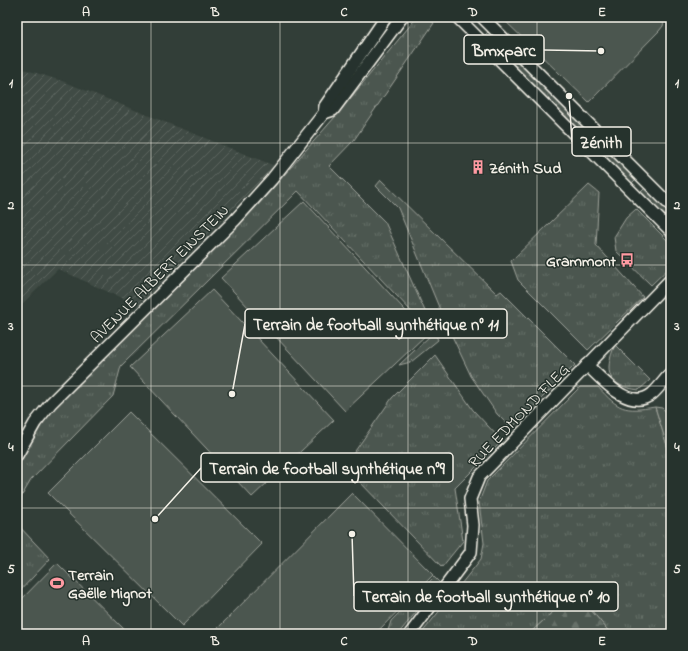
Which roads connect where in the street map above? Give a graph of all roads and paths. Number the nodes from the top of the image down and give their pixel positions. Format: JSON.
{"nodes":[{"id":1,"x":386,"y":17,"type":"edge"},
{"id":2,"x":402,"y":17,"type":"edge"},
{"id":3,"x":457,"y":17,"type":"edge"},
{"id":4,"x":482,"y":17,"type":"edge"},
{"id":5,"x":324,"y":113,"type":"junction"},
{"id":6,"x":671,"y":206,"type":"edge"},
{"id":7,"x":671,"y":231,"type":"edge"},
{"id":8,"x":671,"y":279,"type":"edge"},
{"id":9,"x":587,"y":366,"type":"junction"},
{"id":10,"x":671,"y":373,"type":"edge"},
{"id":11,"x":17,"y":454,"type":"edge"},
{"id":12,"x":410,"y":634,"type":"edge"}],
"edges":[{"from":1,"to":5,"type":"street","name":"AVENUE ALBERT EINSTEIN"},
{"from":2,"to":5,"type":"street","name":"AVENUE ALBERT EINSTEIN"},
{"from":3,"to":7,"type":"street"},
{"from":4,"to":6,"type":"street"},
{"from":5,"to":11,"type":"street","name":"AVENUE ALBERT EINSTEIN"},
{"from":8,"to":9,"type":"street","name":"RUE EDMOND FLEG"},
{"from":9,"to":10,"type":"street","name":"RUE EDMOND FLEG"},
{"from":9,"to":12,"type":"street","name":"RUE EDMOND FLEG"}]}
